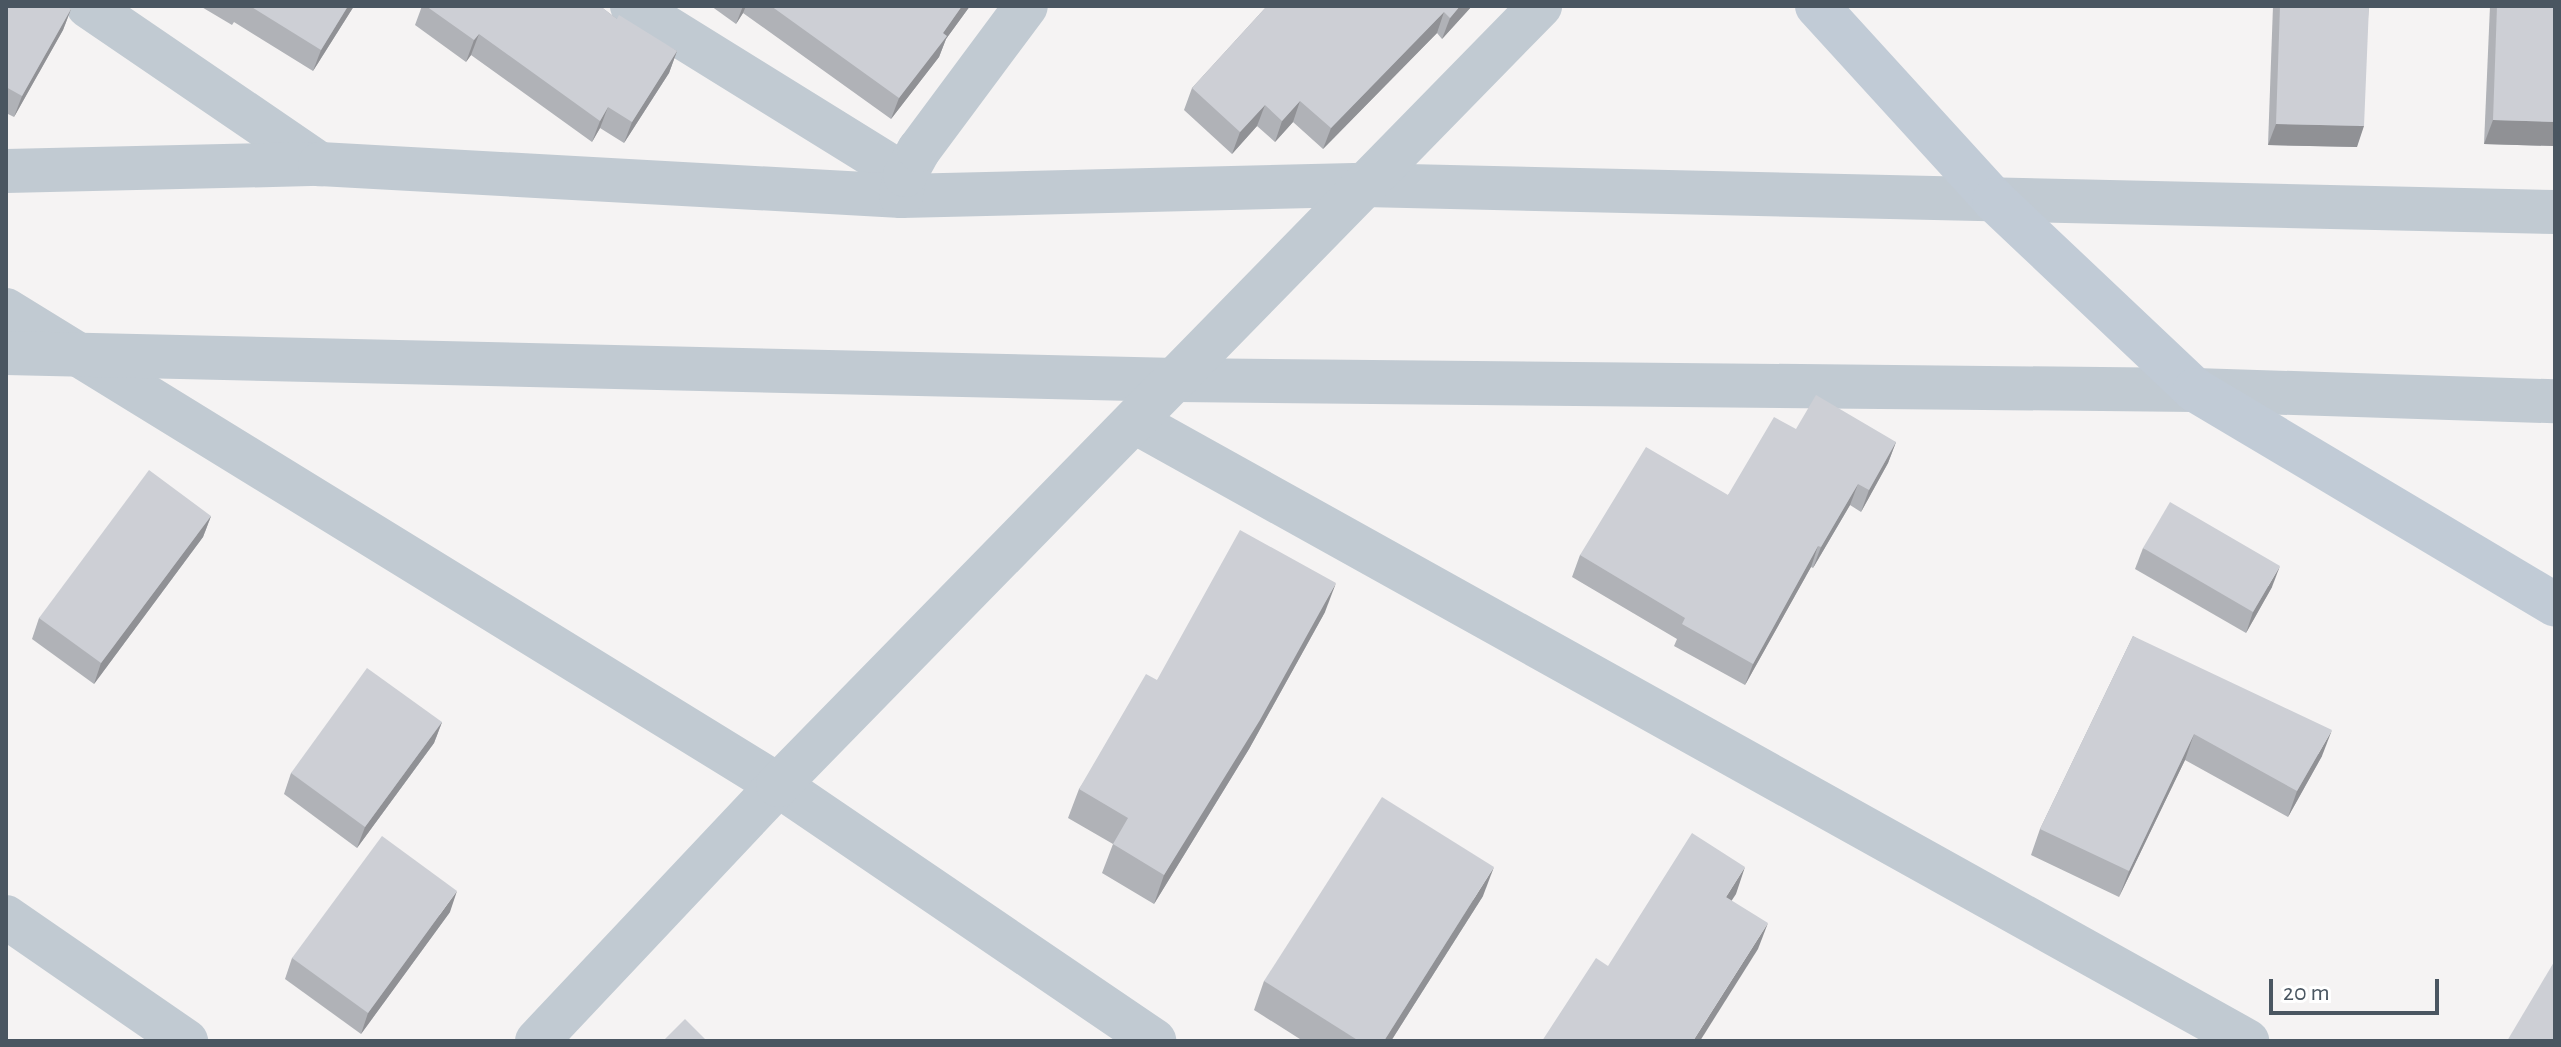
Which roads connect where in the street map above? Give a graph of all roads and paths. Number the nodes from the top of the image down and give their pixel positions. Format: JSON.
{"nodes":[{"id":1,"x":88,"y":6,"type":"edge"},
{"id":2,"x":632,"y":6,"type":"edge"},
{"id":3,"x":1026,"y":6,"type":"edge"},
{"id":4,"x":1540,"y":6,"type":"edge"},
{"id":5,"x":1817,"y":6,"type":"edge"},
{"id":6,"x":320,"y":164,"type":"junction"},
{"id":7,"x":6,"y":171,"type":"edge"},
{"id":8,"x":1364,"y":185,"type":"junction"},
{"id":9,"x":903,"y":186,"type":"junction"},
{"id":10,"x":1994,"y":200,"type":"junction"},
{"id":11,"x":2555,"y":212,"type":"edge"},
{"id":12,"x":6,"y":310,"type":"edge"},
{"id":13,"x":6,"y":353,"type":"edge"},
{"id":14,"x":77,"y":354,"type":"junction"},
{"id":15,"x":1177,"y":380,"type":"junction"},
{"id":16,"x":2195,"y":390,"type":"junction"},
{"id":17,"x":2555,"y":401,"type":"edge"},
{"id":18,"x":1135,"y":422,"type":"junction"},
{"id":19,"x":2555,"y":605,"type":"edge"},
{"id":20,"x":778,"y":785,"type":"junction"},
{"id":21,"x":6,"y":917,"type":"edge"},
{"id":22,"x":157,"y":1033,"type":"edge"},
{"id":23,"x":1133,"y":1036,"type":"edge"},
{"id":24,"x":537,"y":1041,"type":"edge"},
{"id":25,"x":2247,"y":1041,"type":"edge"}],
"edges":[{"from":1,"to":6,"type":"street"},
{"from":2,"to":9,"type":"street"},
{"from":3,"to":9,"type":"street"},
{"from":4,"to":8,"type":"street"},
{"from":5,"to":10,"type":"main road"},
{"from":6,"to":7,"type":"street"},
{"from":6,"to":9,"type":"street"},
{"from":8,"to":9,"type":"street"},
{"from":8,"to":10,"type":"street"},
{"from":8,"to":15,"type":"street"},
{"from":10,"to":11,"type":"street"},
{"from":10,"to":16,"type":"main road"},
{"from":12,"to":14,"type":"street"},
{"from":13,"to":14,"type":"street"},
{"from":14,"to":15,"type":"street"},
{"from":14,"to":20,"type":"street"},
{"from":15,"to":16,"type":"street"},
{"from":15,"to":18,"type":"street"},
{"from":16,"to":17,"type":"street"},
{"from":16,"to":19,"type":"main road"},
{"from":18,"to":20,"type":"street"},
{"from":18,"to":25,"type":"street"},
{"from":20,"to":23,"type":"street"},
{"from":20,"to":24,"type":"street"},
{"from":21,"to":22,"type":"street"}]}
